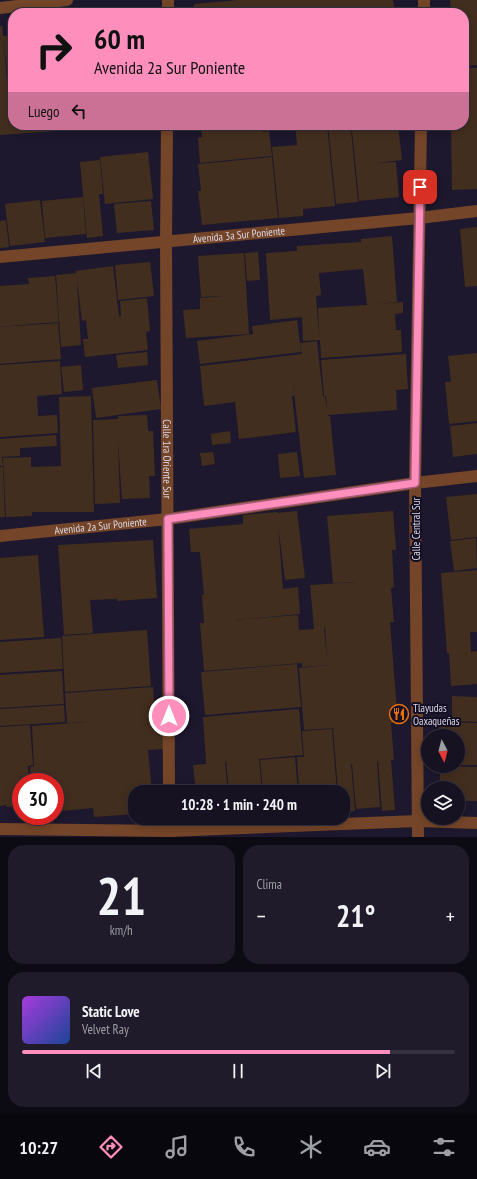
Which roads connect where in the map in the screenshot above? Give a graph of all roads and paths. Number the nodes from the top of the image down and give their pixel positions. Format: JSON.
{"nodes":[{"id":1,"x":67,"y":0,"type":"edge"},
{"id":2,"x":0,"y":8,"type":"edge"},
{"id":3,"x":167,"y":130,"type":"edge"},
{"id":4,"x":421,"y":130,"type":"edge"},
{"id":5,"x":477,"y":211,"type":"edge"},
{"id":6,"x":419,"y":218,"type":"junction"},
{"id":7,"x":166,"y":242,"type":"junction"},
{"id":8,"x":0,"y":257,"type":"edge"},
{"id":9,"x":477,"y":476,"type":"edge"},
{"id":10,"x":415,"y":483,"type":"junction"},
{"id":11,"x":168,"y":519,"type":"junction"},
{"id":12,"x":0,"y":536,"type":"edge"},
{"id":13,"x":169,"y":785,"type":"edge"},
{"id":14,"x":418,"y":821,"type":"junction"},
{"id":15,"x":477,"y":823,"type":"edge"},
{"id":16,"x":0,"y":829,"type":"edge"},
{"id":17,"x":169,"y":834,"type":"edge"},
{"id":18,"x":418,"y":837,"type":"edge"}],
"edges":[{"from":1,"to":2,"type":"street"},
{"from":3,"to":7,"type":"street","name":"Calle 1ra Oriente Sur"},
{"from":4,"to":6,"type":"street","name":"Calle Central Sur"},
{"from":5,"to":6,"type":"street","name":"Avenida 3a Sur Poniente"},
{"from":6,"to":7,"type":"street","name":"Avenida 3a Sur Poniente"},
{"from":6,"to":10,"type":"street","name":"Calle Central Sur"},
{"from":7,"to":8,"type":"street","name":"Avenida 3a Sur Poniente"},
{"from":7,"to":11,"type":"street","name":"Calle 1ra Oriente Sur"},
{"from":9,"to":10,"type":"street","name":"Avenida 2a Sur Poniente"},
{"from":10,"to":11,"type":"street","name":"Avenida 2a Sur Poniente"},
{"from":10,"to":14,"type":"street","name":"Calle Central Sur"},
{"from":11,"to":12,"type":"street","name":"Avenida 2a Sur Poniente"},
{"from":11,"to":13,"type":"street","name":"Calle 1ra Oriente Sur"},
{"from":14,"to":15,"type":"street"},
{"from":14,"to":17,"type":"street"},
{"from":14,"to":18,"type":"street","name":"Calle Central Sur"},
{"from":16,"to":17,"type":"street"}]}
